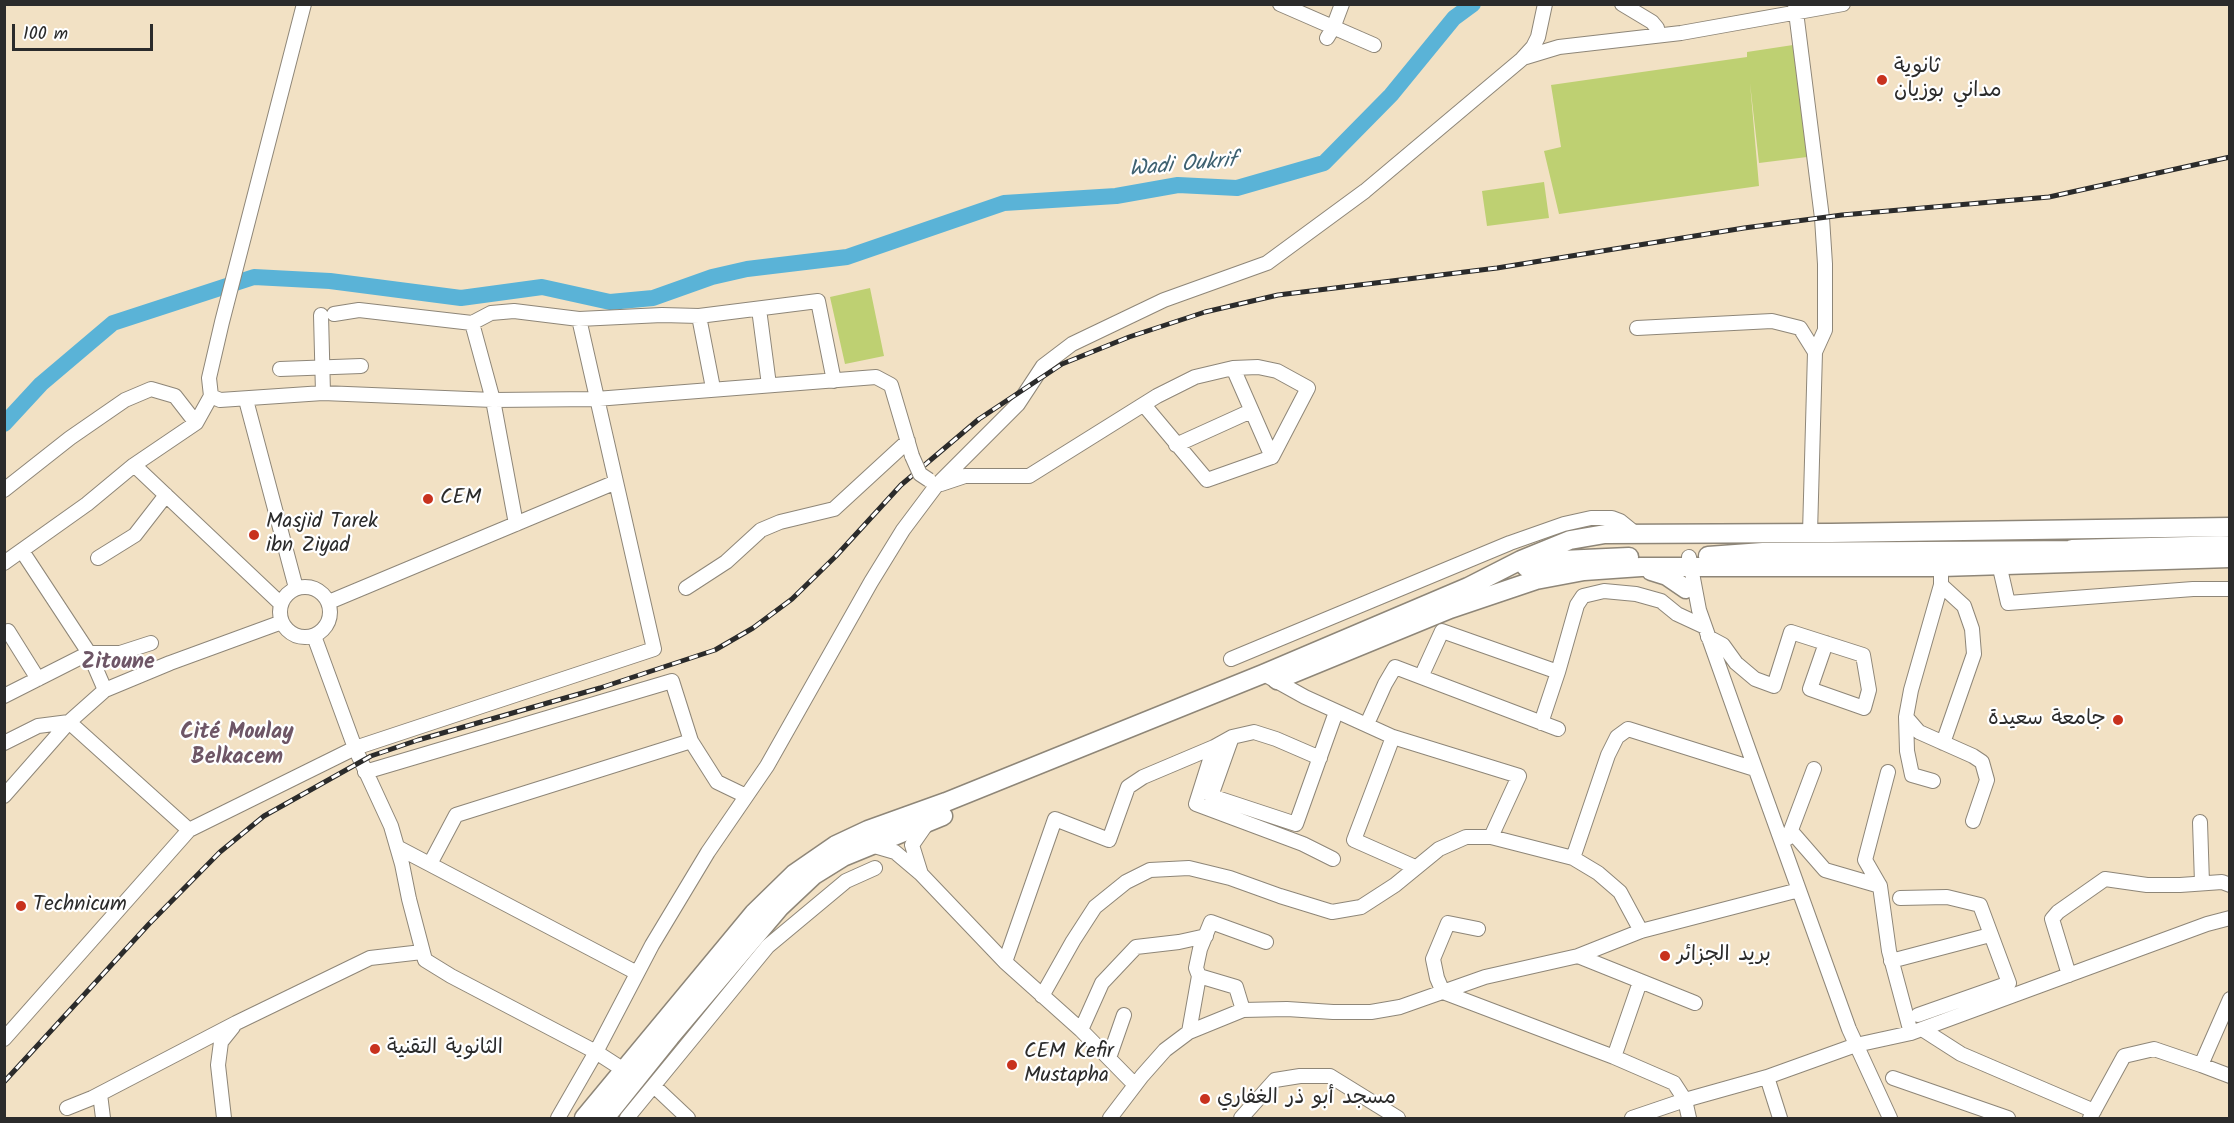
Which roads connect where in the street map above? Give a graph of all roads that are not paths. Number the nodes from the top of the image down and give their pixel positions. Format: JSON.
{"nodes":[{"id":1,"x":304,"y":4,"type":"edge"},
{"id":2,"x":1280,"y":4,"type":"edge"},
{"id":3,"x":1342,"y":4,"type":"edge"},
{"id":4,"x":1545,"y":4,"type":"edge"},
{"id":5,"x":1622,"y":4,"type":"edge"},
{"id":6,"x":1843,"y":4,"type":"edge"},
{"id":7,"x":1796,"y":8,"type":"edge"},
{"id":8,"x":1542,"y":24,"type":"junction"},
{"id":9,"x":1330,"y":33,"type":"junction"},
{"id":10,"x":1658,"y":35,"type":"junction"},
{"id":11,"x":1374,"y":45,"type":"dead end"},
{"id":12,"x":1576,"y":45,"type":"junction"},
{"id":13,"x":1522,"y":59,"type":"junction"},
{"id":14,"x":759,"y":309,"type":"junction"},
{"id":15,"x":699,"y":316,"type":"junction"},
{"id":16,"x":579,"y":319,"type":"junction"},
{"id":17,"x":472,"y":323,"type":"junction"},
{"id":18,"x":1637,"y":328,"type":"dead end"},
{"id":19,"x":1815,"y":352,"type":"junction"},
{"id":20,"x":361,"y":366,"type":"dead end"},
{"id":21,"x":322,"y":367,"type":"junction"},
{"id":22,"x":1233,"y":368,"type":"junction"},
{"id":23,"x":280,"y":369,"type":"dead end"},
{"id":24,"x":834,"y":381,"type":"junction"},
{"id":25,"x":769,"y":385,"type":"junction"},
{"id":26,"x":713,"y":388,"type":"junction"},
{"id":27,"x":324,"y":393,"type":"junction"},
{"id":28,"x":212,"y":396,"type":"junction"},
{"id":29,"x":596,"y":399,"type":"junction"},
{"id":30,"x":246,"y":400,"type":"junction"},
{"id":31,"x":493,"y":400,"type":"junction"},
{"id":32,"x":1144,"y":405,"type":"junction"},
{"id":33,"x":1251,"y":411,"type":"junction"},
{"id":34,"x":196,"y":423,"type":"junction"},
{"id":35,"x":908,"y":441,"type":"junction"},
{"id":36,"x":1176,"y":445,"type":"junction"},
{"id":37,"x":1272,"y":457,"type":"junction"},
{"id":38,"x":134,"y":465,"type":"junction"},
{"id":39,"x":616,"y":482,"type":"junction"},
{"id":40,"x":932,"y":483,"type":"junction"},
{"id":41,"x":4,"y":490,"type":"edge"},
{"id":42,"x":166,"y":495,"type":"junction"},
{"id":43,"x":516,"y":524,"type":"junction"},
{"id":44,"x":2229,"y":526,"type":"edge"},
{"id":45,"x":1810,"y":533,"type":"junction"},
{"id":46,"x":1628,"y":534,"type":"junction"},
{"id":47,"x":2229,"y":545,"type":"edge"},
{"id":48,"x":22,"y":551,"type":"junction"},
{"id":49,"x":2229,"y":551,"type":"edge"},
{"id":50,"x":1598,"y":557,"type":"junction"},
{"id":51,"x":2050,"y":557,"type":"junction"},
{"id":52,"x":98,"y":558,"type":"dead end"},
{"id":53,"x":2229,"y":558,"type":"edge"},
{"id":54,"x":1685,"y":562,"type":"junction"},
{"id":55,"x":4,"y":563,"type":"edge"},
{"id":56,"x":1999,"y":564,"type":"junction"},
{"id":57,"x":2229,"y":565,"type":"edge"},
{"id":58,"x":1641,"y":567,"type":"junction"},
{"id":59,"x":1717,"y":567,"type":"junction"},
{"id":60,"x":1584,"y":571,"type":"junction"},
{"id":61,"x":1941,"y":576,"type":"junction"},
{"id":62,"x":1484,"y":579,"type":"junction"},
{"id":63,"x":1418,"y":583,"type":"junction"},
{"id":64,"x":297,"y":588,"type":"junction"},
{"id":65,"x":686,"y":588,"type":"dead end"},
{"id":66,"x":1691,"y":589,"type":"junction"},
{"id":67,"x":2229,"y":589,"type":"edge"},
{"id":68,"x":329,"y":602,"type":"junction"},
{"id":69,"x":281,"y":604,"type":"junction"},
{"id":70,"x":1426,"y":604,"type":"junction"},
{"id":71,"x":282,"y":622,"type":"junction"},
{"id":72,"x":1706,"y":632,"type":"junction"},
{"id":73,"x":4,"y":633,"type":"edge"},
{"id":74,"x":314,"y":636,"type":"junction"},
{"id":75,"x":151,"y":643,"type":"dead end"},
{"id":76,"x":1826,"y":643,"type":"junction"},
{"id":77,"x":88,"y":653,"type":"junction"},
{"id":78,"x":1231,"y":659,"type":"dead end"},
{"id":79,"x":1558,"y":672,"type":"junction"},
{"id":80,"x":1277,"y":674,"type":"junction"},
{"id":81,"x":1421,"y":677,"type":"junction"},
{"id":82,"x":38,"y":679,"type":"junction"},
{"id":83,"x":105,"y":690,"type":"junction"},
{"id":84,"x":4,"y":696,"type":"edge"},
{"id":85,"x":1336,"y":712,"type":"junction"},
{"id":86,"x":1906,"y":717,"type":"junction"},
{"id":87,"x":69,"y":722,"type":"junction"},
{"id":88,"x":1541,"y":723,"type":"junction"},
{"id":89,"x":1367,"y":724,"type":"junction"},
{"id":90,"x":1558,"y":729,"type":"dead end"},
{"id":91,"x":1232,"y":737,"type":"junction"},
{"id":92,"x":1393,"y":737,"type":"junction"},
{"id":93,"x":692,"y":741,"type":"junction"},
{"id":94,"x":1943,"y":742,"type":"junction"},
{"id":95,"x":4,"y":743,"type":"edge"},
{"id":96,"x":1214,"y":747,"type":"junction"},
{"id":97,"x":355,"y":748,"type":"junction"},
{"id":98,"x":1320,"y":758,"type":"junction"},
{"id":99,"x":1755,"y":769,"type":"junction"},
{"id":100,"x":1814,"y":770,"type":"dead end"},
{"id":101,"x":365,"y":771,"type":"junction"},
{"id":102,"x":1888,"y":772,"type":"dead end"},
{"id":103,"x":1933,"y":781,"type":"dead end"},
{"id":104,"x":4,"y":796,"type":"edge"},
{"id":105,"x":746,"y":796,"type":"junction"},
{"id":106,"x":1973,"y":821,"type":"dead end"},
{"id":107,"x":2200,"y":822,"type":"dead end"},
{"id":108,"x":189,"y":831,"type":"junction"},
{"id":109,"x":1791,"y":831,"type":"junction"},
{"id":110,"x":901,"y":837,"type":"junction"},
{"id":111,"x":1491,"y":837,"type":"junction"},
{"id":112,"x":397,"y":847,"type":"junction"},
{"id":113,"x":1784,"y":849,"type":"junction"},
{"id":114,"x":1573,"y":858,"type":"junction"},
{"id":115,"x":1334,"y":859,"type":"dead end"},
{"id":116,"x":430,"y":864,"type":"junction"},
{"id":117,"x":1415,"y":867,"type":"junction"},
{"id":118,"x":875,"y":868,"type":"dead end"},
{"id":119,"x":2202,"y":884,"type":"junction"},
{"id":120,"x":2229,"y":885,"type":"edge"},
{"id":121,"x":1880,"y":886,"type":"junction"},
{"id":122,"x":1798,"y":890,"type":"junction"},
{"id":123,"x":1900,"y":898,"type":"dead end"},
{"id":124,"x":2229,"y":918,"type":"edge"},
{"id":125,"x":1478,"y":929,"type":"dead end"},
{"id":126,"x":1641,"y":931,"type":"junction"},
{"id":127,"x":1990,"y":935,"type":"junction"},
{"id":128,"x":1206,"y":936,"type":"junction"},
{"id":129,"x":1266,"y":942,"type":"dead end"},
{"id":130,"x":422,"y":952,"type":"junction"},
{"id":131,"x":1578,"y":956,"type":"junction"},
{"id":132,"x":1892,"y":961,"type":"junction"},
{"id":133,"x":1005,"y":962,"type":"junction"},
{"id":134,"x":637,"y":973,"type":"junction"},
{"id":135,"x":1199,"y":975,"type":"junction"},
{"id":136,"x":2069,"y":975,"type":"junction"},
{"id":137,"x":1640,"y":982,"type":"junction"},
{"id":138,"x":1443,"y":992,"type":"junction"},
{"id":139,"x":1042,"y":996,"type":"junction"},
{"id":140,"x":2229,"y":999,"type":"edge"},
{"id":141,"x":1695,"y":1003,"type":"dead end"},
{"id":142,"x":1243,"y":1010,"type":"junction"},
{"id":143,"x":1124,"y":1015,"type":"dead end"},
{"id":144,"x":236,"y":1023,"type":"junction"},
{"id":145,"x":1917,"y":1026,"type":"junction"},
{"id":146,"x":1081,"y":1030,"type":"junction"},
{"id":147,"x":1189,"y":1032,"type":"junction"},
{"id":148,"x":4,"y":1039,"type":"edge"},
{"id":149,"x":1856,"y":1045,"type":"junction"},
{"id":150,"x":596,"y":1052,"type":"junction"},
{"id":151,"x":1614,"y":1057,"type":"junction"},
{"id":152,"x":1108,"y":1058,"type":"junction"},
{"id":153,"x":2201,"y":1065,"type":"junction"},
{"id":154,"x":630,"y":1074,"type":"junction"},
{"id":155,"x":2229,"y":1076,"type":"edge"},
{"id":156,"x":1767,"y":1077,"type":"junction"},
{"id":157,"x":1893,"y":1078,"type":"dead end"},
{"id":158,"x":1135,"y":1085,"type":"junction"},
{"id":159,"x":654,"y":1086,"type":"junction"},
{"id":160,"x":100,"y":1094,"type":"junction"},
{"id":161,"x":1685,"y":1100,"type":"junction"},
{"id":162,"x":67,"y":1108,"type":"dead end"},
{"id":163,"x":2092,"y":1115,"type":"edge"},
{"id":164,"x":103,"y":1119,"type":"edge"},
{"id":165,"x":224,"y":1119,"type":"edge"},
{"id":166,"x":558,"y":1119,"type":"edge"},
{"id":167,"x":584,"y":1119,"type":"edge"},
{"id":168,"x":605,"y":1119,"type":"edge"},
{"id":169,"x":627,"y":1119,"type":"edge"},
{"id":170,"x":688,"y":1119,"type":"edge"},
{"id":171,"x":1110,"y":1119,"type":"edge"},
{"id":172,"x":1242,"y":1119,"type":"edge"},
{"id":173,"x":1398,"y":1119,"type":"edge"},
{"id":174,"x":1632,"y":1119,"type":"edge"},
{"id":175,"x":1689,"y":1119,"type":"edge"},
{"id":176,"x":1780,"y":1119,"type":"edge"},
{"id":177,"x":1890,"y":1119,"type":"edge"},
{"id":178,"x":2008,"y":1119,"type":"edge"}],
"edges":[{"from":1,"to":28,"type":"street"},
{"from":2,"to":9,"type":"street"},
{"from":3,"to":9,"type":"street"},
{"from":4,"to":8,"type":"street"},
{"from":5,"to":10,"type":"street"},
{"from":6,"to":7,"type":"street"},
{"from":7,"to":10,"type":"street"},
{"from":7,"to":19,"type":"street"},
{"from":8,"to":12,"type":"street"},
{"from":8,"to":13,"type":"street"},
{"from":9,"to":11,"type":"street"},
{"from":10,"to":12,"type":"street"},
{"from":12,"to":13,"type":"street"},
{"from":13,"to":40,"type":"street"},
{"from":14,"to":15,"type":"street"},
{"from":14,"to":24,"type":"street"},
{"from":14,"to":25,"type":"street"},
{"from":15,"to":16,"type":"street"},
{"from":15,"to":26,"type":"street"},
{"from":16,"to":17,"type":"street"},
{"from":16,"to":29,"type":"street"},
{"from":17,"to":21,"type":"street"},
{"from":17,"to":31,"type":"street"},
{"from":18,"to":19,"type":"street"},
{"from":19,"to":45,"type":"street"},
{"from":20,"to":21,"type":"street"},
{"from":21,"to":23,"type":"street"},
{"from":21,"to":27,"type":"street"},
{"from":22,"to":32,"type":"street"},
{"from":22,"to":33,"type":"street"},
{"from":22,"to":37,"type":"street"},
{"from":24,"to":25,"type":"street"},
{"from":24,"to":35,"type":"street"},
{"from":25,"to":26,"type":"street"},
{"from":26,"to":29,"type":"street"},
{"from":27,"to":30,"type":"street"},
{"from":27,"to":31,"type":"street"},
{"from":28,"to":30,"type":"street"},
{"from":28,"to":34,"type":"street"},
{"from":29,"to":31,"type":"street"},
{"from":29,"to":39,"type":"street"},
{"from":30,"to":64,"type":"street"},
{"from":31,"to":43,"type":"street"},
{"from":32,"to":36,"type":"street"},
{"from":32,"to":40,"type":"street"},
{"from":33,"to":36,"type":"street"},
{"from":33,"to":37,"type":"street"},
{"from":34,"to":38,"type":"street"},
{"from":34,"to":41,"type":"street"},
{"from":35,"to":40,"type":"street","bridge":true},
{"from":35,"to":65,"type":"street"},
{"from":36,"to":37,"type":"street"},
{"from":38,"to":42,"type":"street"},
{"from":38,"to":48,"type":"street"},
{"from":39,"to":43,"type":"street"},
{"from":39,"to":97,"type":"street"},
{"from":40,"to":105,"type":"street"},
{"from":42,"to":52,"type":"street"},
{"from":42,"to":69,"type":"street"},
{"from":43,"to":68,"type":"street"},
{"from":44,"to":45,"type":"main road"},
{"from":45,"to":46,"type":"main road"},
{"from":46,"to":50,"type":"main road"},
{"from":46,"to":62,"type":"main road"},
{"from":46,"to":63,"type":"street"},
{"from":47,"to":51,"type":"main road"},
{"from":48,"to":55,"type":"street"},
{"from":48,"to":77,"type":"street"},
{"from":49,"to":51,"type":"main road"},
{"from":50,"to":54,"type":"main road"},
{"from":50,"to":60,"type":"main road"},
{"from":50,"to":62,"type":"main road"},
{"from":51,"to":53,"type":"main road"},
{"from":51,"to":54,"type":"main road"},
{"from":51,"to":56,"type":"main road"},
{"from":51,"to":57,"type":"main road"},
{"from":54,"to":58,"type":"main road"},
{"from":54,"to":59,"type":"main road"},
{"from":54,"to":66,"type":"street"},
{"from":56,"to":61,"type":"main road"},
{"from":56,"to":67,"type":"street"},
{"from":58,"to":60,"type":"main road"},
{"from":58,"to":66,"type":"main road"},
{"from":59,"to":61,"type":"main road"},
{"from":59,"to":66,"type":"main road"},
{"from":60,"to":80,"type":"main road"},
{"from":61,"to":86,"type":"street"},
{"from":61,"to":94,"type":"street"},
{"from":62,"to":70,"type":"main road"},
{"from":63,"to":70,"type":"street"},
{"from":63,"to":78,"type":"street"},
{"from":64,"to":68,"type":"street"},
{"from":64,"to":69,"type":"street"},
{"from":66,"to":72,"type":"street"},
{"from":68,"to":74,"type":"street"},
{"from":69,"to":71,"type":"street"},
{"from":70,"to":80,"type":"main road"},
{"from":71,"to":74,"type":"street"},
{"from":71,"to":83,"type":"street"},
{"from":72,"to":76,"type":"street"},
{"from":72,"to":79,"type":"street"},
{"from":72,"to":99,"type":"street"},
{"from":73,"to":82,"type":"street"},
{"from":74,"to":97,"type":"street"},
{"from":75,"to":77,"type":"street"},
{"from":76,"to":76,"type":"street"},
{"from":77,"to":82,"type":"street"},
{"from":77,"to":83,"type":"street"},
{"from":79,"to":81,"type":"street"},
{"from":79,"to":88,"type":"street"},
{"from":80,"to":85,"type":"street"},
{"from":80,"to":110,"type":"main road"},
{"from":80,"to":110,"type":"main road"},
{"from":81,"to":88,"type":"street"},
{"from":81,"to":89,"type":"street"},
{"from":82,"to":84,"type":"street"},
{"from":83,"to":87,"type":"street"},
{"from":85,"to":89,"type":"street"},
{"from":85,"to":98,"type":"street"},
{"from":86,"to":94,"type":"street"},
{"from":86,"to":103,"type":"street"},
{"from":87,"to":95,"type":"street"},
{"from":87,"to":104,"type":"street"},
{"from":87,"to":108,"type":"street"},
{"from":88,"to":90,"type":"street"},
{"from":89,"to":92,"type":"street"},
{"from":91,"to":96,"type":"street"},
{"from":91,"to":98,"type":"street"},
{"from":91,"to":98,"type":"street"},
{"from":92,"to":111,"type":"street"},
{"from":92,"to":117,"type":"street"},
{"from":93,"to":101,"type":"street"},
{"from":93,"to":105,"type":"street"},
{"from":93,"to":116,"type":"street"},
{"from":94,"to":106,"type":"street"},
{"from":96,"to":115,"type":"street"},
{"from":96,"to":133,"type":"street"},
{"from":97,"to":101,"type":"street"},
{"from":97,"to":108,"type":"street"},
{"from":99,"to":113,"type":"street"},
{"from":99,"to":114,"type":"street"},
{"from":100,"to":109,"type":"street"},
{"from":101,"to":112,"type":"street"},
{"from":102,"to":121,"type":"street"},
{"from":105,"to":134,"type":"street"},
{"from":107,"to":119,"type":"street"},
{"from":108,"to":148,"type":"street"},
{"from":109,"to":113,"type":"street"},
{"from":109,"to":121,"type":"street"},
{"from":110,"to":133,"type":"street"},
{"from":110,"to":154,"type":"main road"},
{"from":110,"to":154,"type":"main road"},
{"from":111,"to":114,"type":"street"},
{"from":111,"to":117,"type":"street"},
{"from":112,"to":116,"type":"street"},
{"from":112,"to":130,"type":"street"},
{"from":113,"to":122,"type":"street"},
{"from":114,"to":126,"type":"street"},
{"from":116,"to":134,"type":"street"},
{"from":117,"to":139,"type":"street"},
{"from":118,"to":159,"type":"street"},
{"from":119,"to":120,"type":"street"},
{"from":119,"to":136,"type":"street"},
{"from":121,"to":132,"type":"street"},
{"from":122,"to":126,"type":"street"},
{"from":122,"to":149,"type":"street"},
{"from":123,"to":127,"type":"street"},
{"from":124,"to":136,"type":"street"},
{"from":125,"to":138,"type":"street"},
{"from":126,"to":131,"type":"street"},
{"from":127,"to":132,"type":"street"},
{"from":127,"to":145,"type":"street"},
{"from":128,"to":129,"type":"street"},
{"from":128,"to":135,"type":"street"},
{"from":128,"to":146,"type":"street"},
{"from":130,"to":144,"type":"street"},
{"from":130,"to":150,"type":"street"},
{"from":131,"to":137,"type":"street"},
{"from":131,"to":138,"type":"street"},
{"from":132,"to":145,"type":"street"},
{"from":133,"to":139,"type":"street"},
{"from":134,"to":150,"type":"street"},
{"from":135,"to":142,"type":"street"},
{"from":135,"to":147,"type":"street"},
{"from":136,"to":145,"type":"street"},
{"from":137,"to":141,"type":"street"},
{"from":137,"to":151,"type":"street"},
{"from":138,"to":142,"type":"street"},
{"from":138,"to":151,"type":"street"},
{"from":139,"to":146,"type":"street"},
{"from":140,"to":153,"type":"street"},
{"from":142,"to":147,"type":"street"},
{"from":143,"to":152,"type":"street"},
{"from":144,"to":160,"type":"street"},
{"from":144,"to":165,"type":"street"},
{"from":145,"to":149,"type":"street"},
{"from":145,"to":163,"type":"street"},
{"from":146,"to":152,"type":"street"},
{"from":147,"to":158,"type":"street"},
{"from":149,"to":156,"type":"street"},
{"from":149,"to":177,"type":"street"},
{"from":150,"to":154,"type":"street"},
{"from":150,"to":166,"type":"street"},
{"from":151,"to":161,"type":"street"},
{"from":152,"to":158,"type":"street"},
{"from":153,"to":155,"type":"street"},
{"from":153,"to":163,"type":"street"},
{"from":154,"to":167,"type":"main road"},
{"from":154,"to":168,"type":"main road"},
{"from":156,"to":161,"type":"street"},
{"from":156,"to":176,"type":"street"},
{"from":157,"to":178,"type":"street"},
{"from":158,"to":171,"type":"street"},
{"from":159,"to":169,"type":"street"},
{"from":159,"to":170,"type":"street"},
{"from":160,"to":162,"type":"street"},
{"from":160,"to":164,"type":"street"},
{"from":161,"to":174,"type":"street"},
{"from":161,"to":175,"type":"street"},
{"from":172,"to":173,"type":"street"}]}
